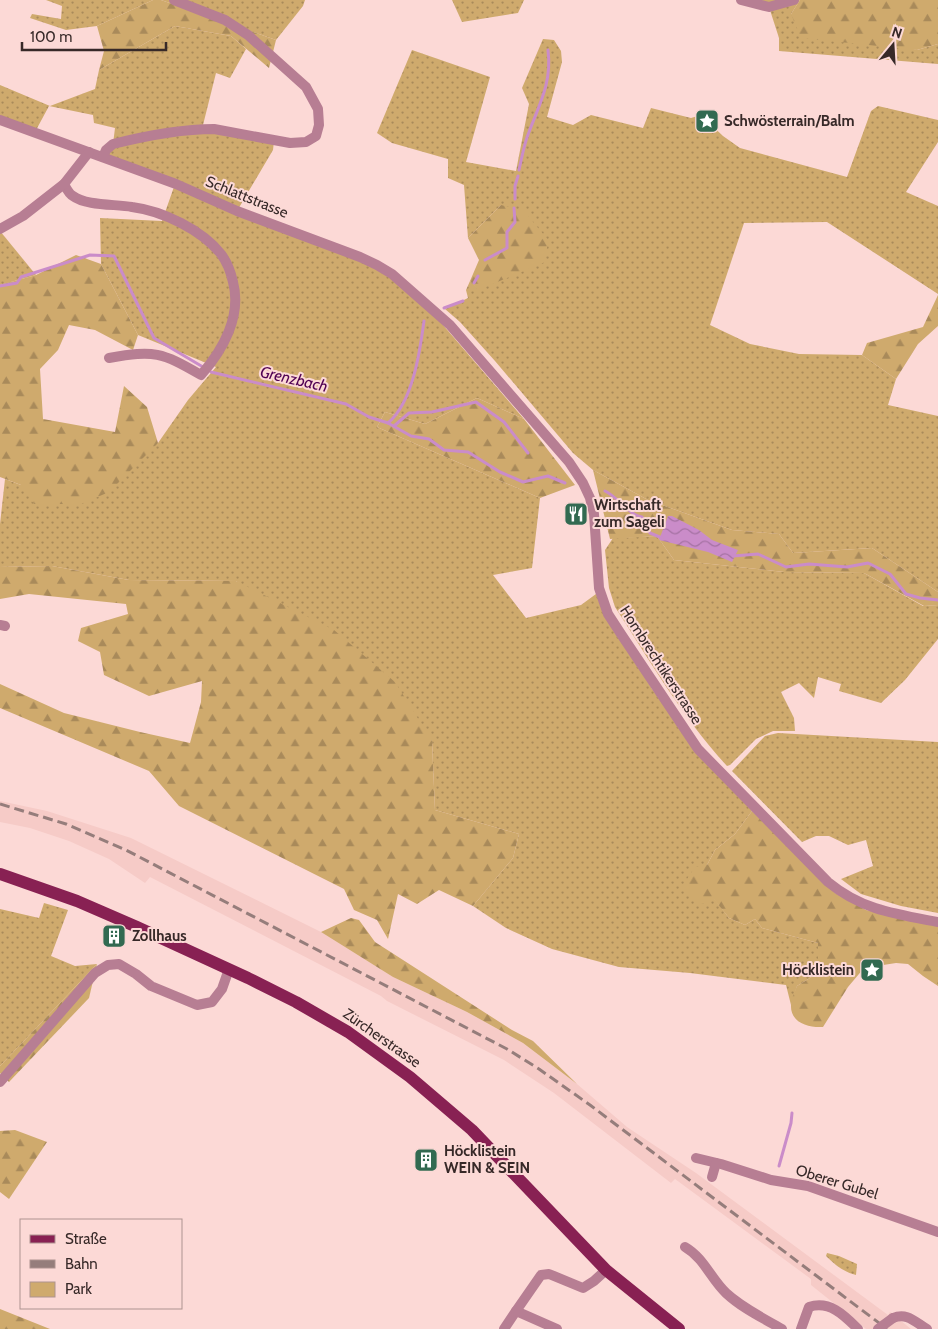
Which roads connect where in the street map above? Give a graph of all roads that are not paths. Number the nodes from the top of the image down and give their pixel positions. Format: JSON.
{"nodes":[{"id":1,"x":174,"y":0,"type":"edge"},
{"id":2,"x":741,"y":0,"type":"edge"},
{"id":3,"x":794,"y":0,"type":"edge"},
{"id":4,"x":0,"y":120,"type":"edge"},
{"id":5,"x":89,"y":152,"type":"junction"},
{"id":6,"x":103,"y":157,"type":"junction"},
{"id":7,"x":64,"y":184,"type":"junction"},
{"id":8,"x":0,"y":229,"type":"edge"},
{"id":9,"x":462,"y":338,"type":"joint"},
{"id":10,"x":109,"y":358,"type":"dead end"},
{"id":11,"x":0,"y":874,"type":"edge"},
{"id":12,"x":938,"y":922,"type":"edge"},
{"id":13,"x":229,"y":969,"type":"junction"},
{"id":14,"x":0,"y":1082,"type":"edge"},
{"id":15,"x":696,"y":1158,"type":"dead end"},
{"id":16,"x":716,"y":1163,"type":"junction"},
{"id":17,"x":712,"y":1177,"type":"dead end"},
{"id":18,"x":938,"y":1232,"type":"edge"},
{"id":19,"x":685,"y":1247,"type":"dead end"},
{"id":20,"x":606,"y":1270,"type":"junction"},
{"id":21,"x":516,"y":1311,"type":"junction"},
{"id":22,"x":504,"y":1329,"type":"edge"},
{"id":23,"x":557,"y":1329,"type":"edge"},
{"id":24,"x":679,"y":1329,"type":"edge"},
{"id":25,"x":782,"y":1329,"type":"edge"},
{"id":26,"x":801,"y":1329,"type":"edge"},
{"id":27,"x":858,"y":1329,"type":"edge"},
{"id":28,"x":878,"y":1329,"type":"edge"},
{"id":29,"x":927,"y":1329,"type":"edge"}],
"edges":[{"from":1,"to":6,"type":"street"},
{"from":2,"to":3,"type":"street"},
{"from":4,"to":5,"type":"street","name":"Schlattstrasse"},
{"from":5,"to":6,"type":"street","name":"Schlattstrasse"},
{"from":5,"to":7,"type":"street"},
{"from":6,"to":9,"type":"street","name":"Schlattstrasse"},
{"from":7,"to":8,"type":"street"},
{"from":7,"to":10,"type":"street"},
{"from":9,"to":12,"type":"street","name":"Hombrechtikerstrasse"},
{"from":11,"to":13,"type":"main road","name":"Zürcherstrasse"},
{"from":13,"to":14,"type":"street"},
{"from":13,"to":20,"type":"main road","name":"Zürcherstrasse"},
{"from":15,"to":16,"type":"street","name":"Oberer Gubel"},
{"from":16,"to":17,"type":"street"},
{"from":16,"to":18,"type":"street","name":"Oberer Gubel"},
{"from":19,"to":25,"type":"street"},
{"from":20,"to":21,"type":"street"},
{"from":20,"to":24,"type":"main road","name":"Zürcherstrasse"},
{"from":21,"to":22,"type":"street"},
{"from":21,"to":23,"type":"street"},
{"from":26,"to":27,"type":"street"},
{"from":28,"to":29,"type":"street","bridge":true}]}
